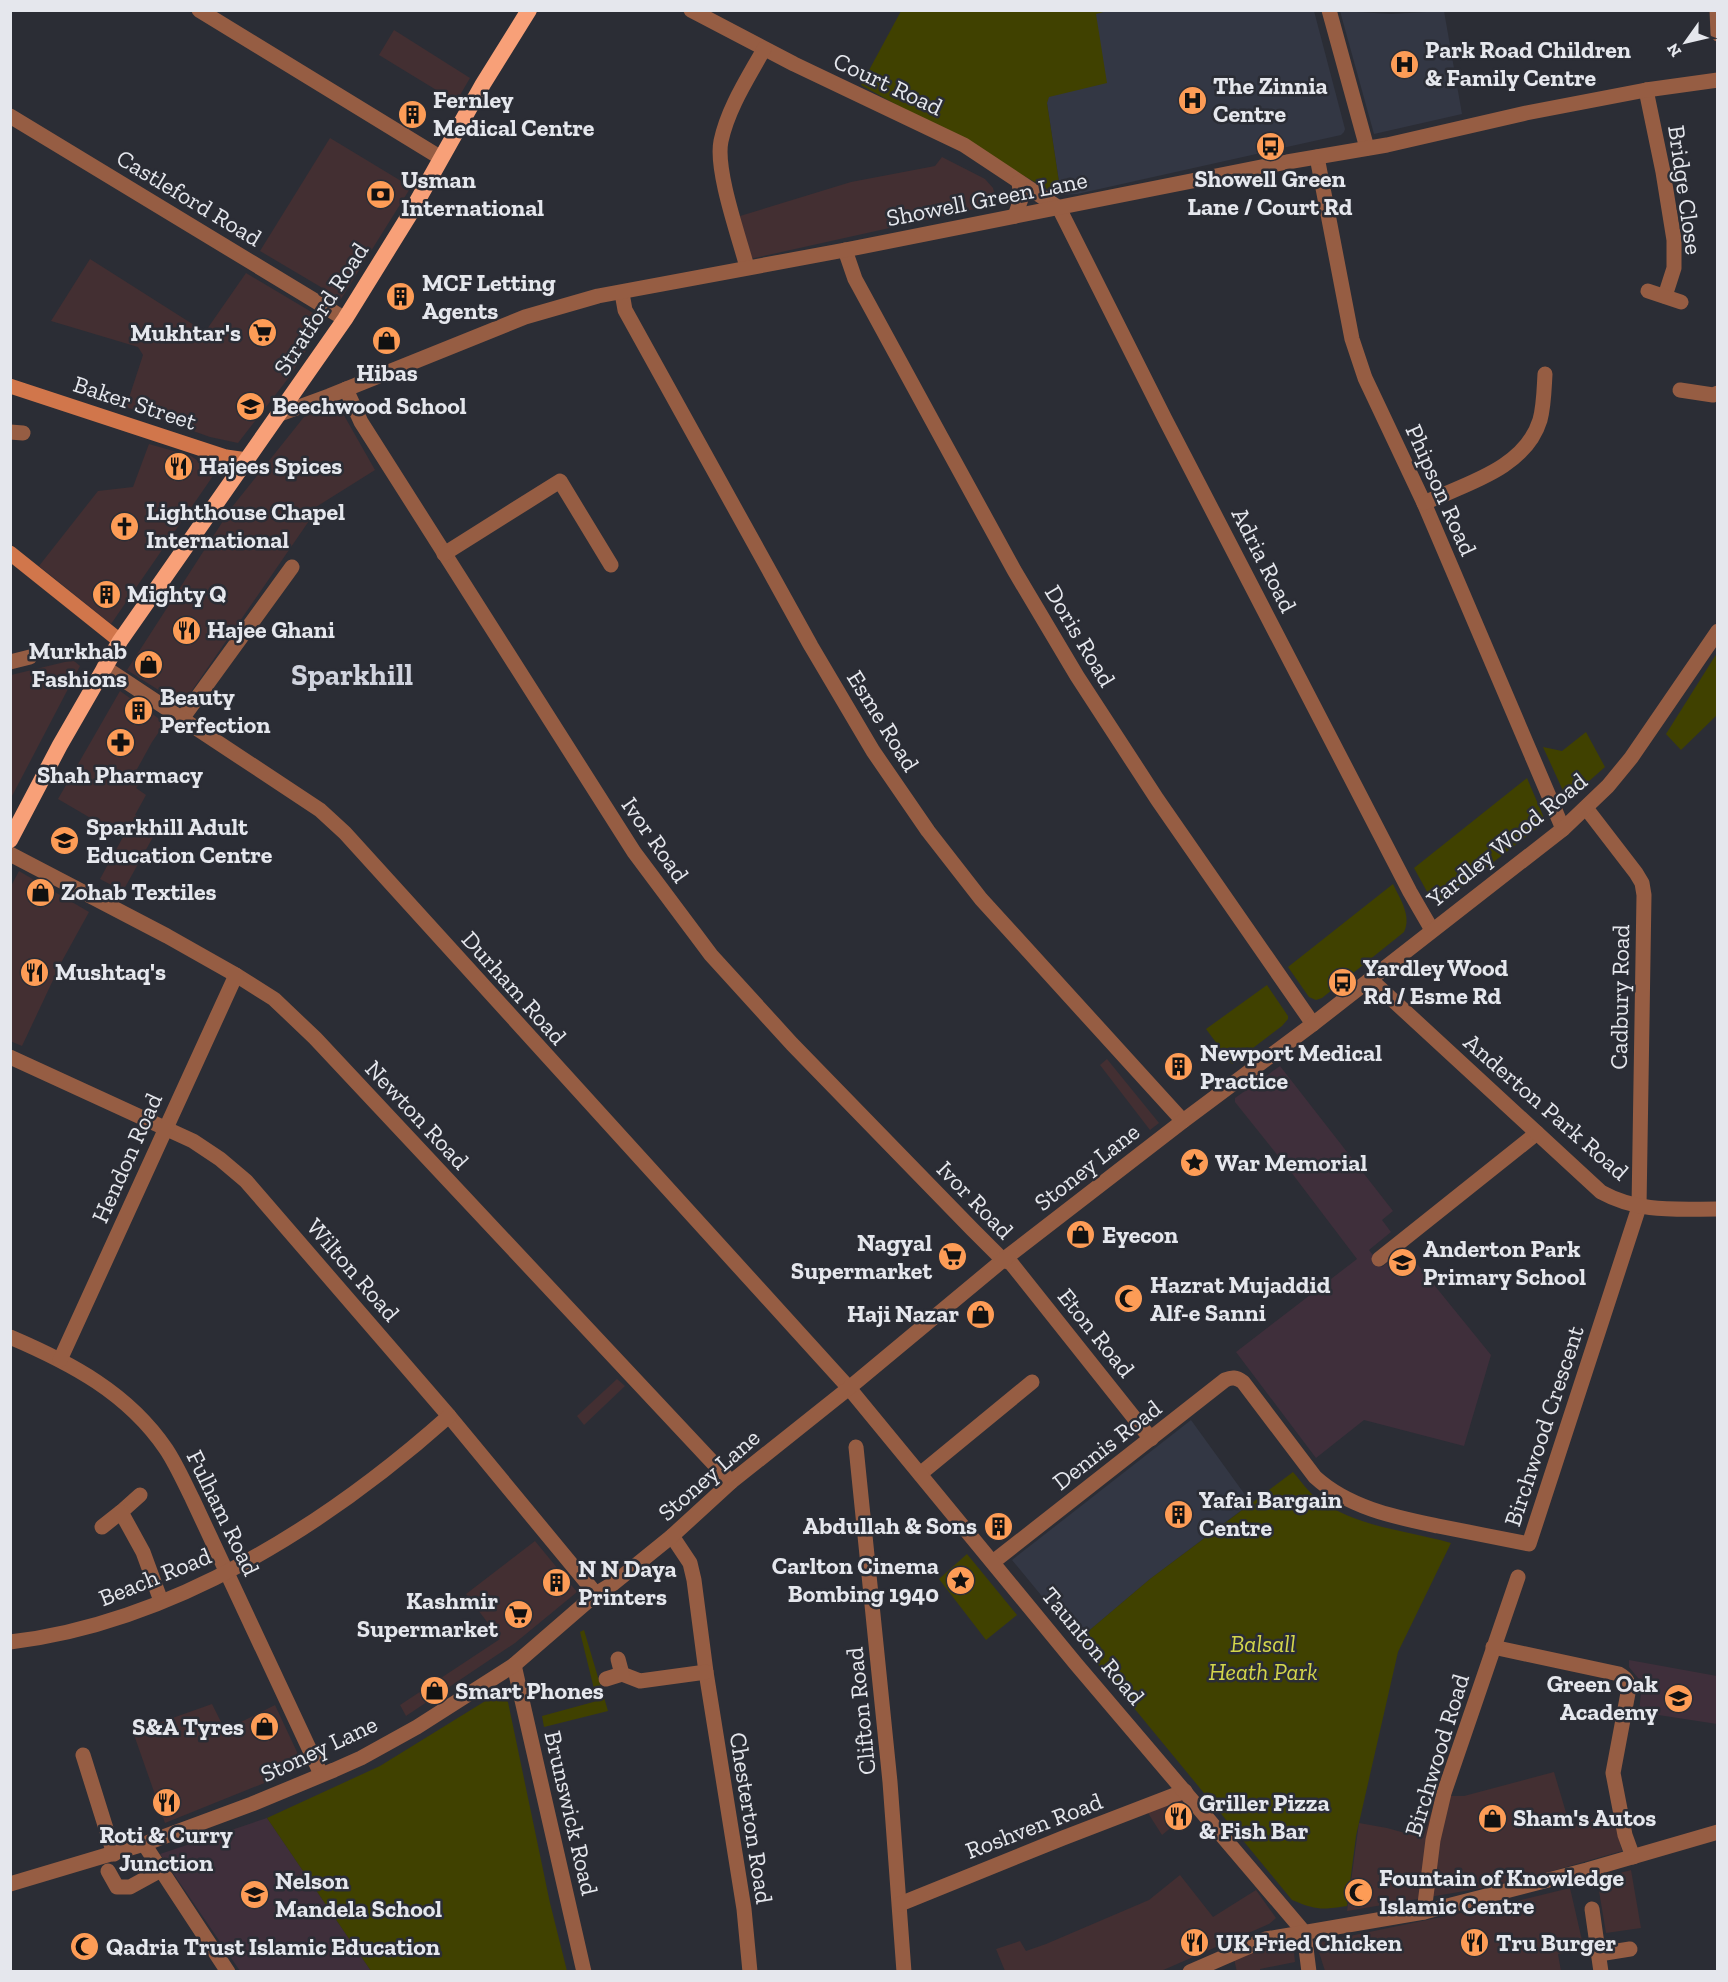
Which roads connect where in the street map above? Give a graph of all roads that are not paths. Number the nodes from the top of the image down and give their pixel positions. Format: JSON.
{"nodes":[{"id":1,"x":199,"y":10,"type":"edge"},
{"id":2,"x":691,"y":10,"type":"edge"},
{"id":3,"x":1329,"y":10,"type":"edge"},
{"id":4,"x":1717,"y":10,"type":"edge"},
{"id":5,"x":529,"y":11,"type":"edge"},
{"id":6,"x":1718,"y":34,"type":"edge"},
{"id":7,"x":764,"y":49,"type":"junction"},
{"id":8,"x":1718,"y":80,"type":"edge"},
{"id":9,"x":1646,"y":90,"type":"junction"},
{"id":10,"x":10,"y":116,"type":"edge"},
{"id":11,"x":1367,"y":148,"type":"junction"},
{"id":12,"x":1317,"y":157,"type":"junction"},
{"id":13,"x":441,"y":158,"type":"junction"},
{"id":14,"x":1019,"y":182,"type":"junction"},
{"id":15,"x":1059,"y":208,"type":"junction"},
{"id":16,"x":1015,"y":216,"type":"junction"},
{"id":17,"x":845,"y":250,"type":"junction"},
{"id":18,"x":747,"y":267,"type":"junction"},
{"id":19,"x":1648,"y":291,"type":"dead end"},
{"id":20,"x":622,"y":293,"type":"junction"},
{"id":21,"x":1665,"y":296,"type":"junction"},
{"id":22,"x":1681,"y":302,"type":"dead end"},
{"id":23,"x":345,"y":319,"type":"junction"},
{"id":24,"x":1545,"y":375,"type":"dead end"},
{"id":25,"x":10,"y":386,"type":"edge"},
{"id":26,"x":346,"y":389,"type":"junction"},
{"id":27,"x":1680,"y":390,"type":"dead end"},
{"id":28,"x":1718,"y":393,"type":"edge"},
{"id":29,"x":280,"y":414,"type":"junction"},
{"id":30,"x":247,"y":460,"type":"junction"},
{"id":31,"x":1424,"y":502,"type":"junction"},
{"id":32,"x":10,"y":553,"type":"edge"},
{"id":33,"x":444,"y":554,"type":"junction"},
{"id":34,"x":611,"y":565,"type":"dead end"},
{"id":35,"x":292,"y":567,"type":"dead end"},
{"id":36,"x":1718,"y":631,"type":"edge"},
{"id":37,"x":120,"y":641,"type":"junction"},
{"id":38,"x":30,"y":657,"type":"dead end"},
{"id":39,"x":10,"y":662,"type":"edge"},
{"id":40,"x":104,"y":668,"type":"junction"},
{"id":41,"x":181,"y":720,"type":"junction"},
{"id":42,"x":1586,"y":808,"type":"junction"},
{"id":43,"x":15,"y":820,"type":"edge"},
{"id":44,"x":1563,"y":829,"type":"junction"},
{"id":45,"x":10,"y":840,"type":"edge"},
{"id":46,"x":10,"y":855,"type":"edge"},
{"id":47,"x":1432,"y":930,"type":"junction"},
{"id":48,"x":236,"y":975,"type":"junction"},
{"id":49,"x":1370,"y":979,"type":"junction"},
{"id":50,"x":1313,"y":1024,"type":"junction"},
{"id":51,"x":10,"y":1057,"type":"edge"},
{"id":52,"x":1183,"y":1121,"type":"junction"},
{"id":53,"x":166,"y":1127,"type":"junction"},
{"id":54,"x":1537,"y":1134,"type":"junction"},
{"id":55,"x":1639,"y":1207,"type":"junction"},
{"id":56,"x":1718,"y":1209,"type":"edge"},
{"id":57,"x":1379,"y":1259,"type":"dead end"},
{"id":58,"x":1003,"y":1260,"type":"junction"},
{"id":59,"x":10,"y":1337,"type":"edge"},
{"id":60,"x":60,"y":1360,"type":"junction"},
{"id":61,"x":1032,"y":1382,"type":"dead end"},
{"id":62,"x":849,"y":1388,"type":"junction"},
{"id":63,"x":1248,"y":1389,"type":"joint"},
{"id":64,"x":449,"y":1416,"type":"junction"},
{"id":65,"x":1151,"y":1439,"type":"junction"},
{"id":66,"x":856,"y":1447,"type":"dead end"},
{"id":67,"x":920,"y":1474,"type":"junction"},
{"id":68,"x":731,"y":1482,"type":"junction"},
{"id":69,"x":140,"y":1495,"type":"dead end"},
{"id":70,"x":121,"y":1512,"type":"junction"},
{"id":71,"x":102,"y":1527,"type":"dead end"},
{"id":72,"x":672,"y":1536,"type":"junction"},
{"id":73,"x":993,"y":1562,"type":"junction"},
{"id":74,"x":227,"y":1572,"type":"junction"},
{"id":75,"x":1518,"y":1577,"type":"dead end"},
{"id":76,"x":597,"y":1594,"type":"junction"},
{"id":77,"x":161,"y":1601,"type":"junction"},
{"id":78,"x":10,"y":1642,"type":"edge"},
{"id":79,"x":1493,"y":1647,"type":"junction"},
{"id":80,"x":618,"y":1659,"type":"dead end"},
{"id":81,"x":514,"y":1665,"type":"junction"},
{"id":82,"x":706,"y":1672,"type":"junction"},
{"id":83,"x":622,"y":1674,"type":"junction"},
{"id":84,"x":606,"y":1679,"type":"dead end"},
{"id":85,"x":83,"y":1755,"type":"dead end"},
{"id":86,"x":321,"y":1774,"type":"junction"},
{"id":87,"x":1185,"y":1791,"type":"junction"},
{"id":88,"x":1718,"y":1832,"type":"edge"},
{"id":89,"x":144,"y":1844,"type":"junction"},
{"id":90,"x":114,"y":1854,"type":"junction"},
{"id":91,"x":1633,"y":1857,"type":"junction"},
{"id":92,"x":161,"y":1870,"type":"junction"},
{"id":93,"x":108,"y":1871,"type":"dead end"},
{"id":94,"x":10,"y":1884,"type":"edge"},
{"id":95,"x":900,"y":1904,"type":"junction"},
{"id":96,"x":1592,"y":1909,"type":"dead end"},
{"id":97,"x":1424,"y":1912,"type":"junction"},
{"id":98,"x":1304,"y":1932,"type":"junction"},
{"id":99,"x":1630,"y":1950,"type":"dead end"},
{"id":100,"x":1599,"y":1954,"type":"junction"},
{"id":101,"x":228,"y":1971,"type":"edge"},
{"id":102,"x":584,"y":1971,"type":"edge"},
{"id":103,"x":750,"y":1971,"type":"edge"},
{"id":104,"x":904,"y":1971,"type":"edge"},
{"id":105,"x":1190,"y":1971,"type":"edge"},
{"id":106,"x":1309,"y":1971,"type":"edge"},
{"id":107,"x":1601,"y":1971,"type":"edge"}],
"edges":[{"from":1,"to":13,"type":"street"},
{"from":2,"to":7,"type":"street","name":"Court Road"},
{"from":3,"to":11,"type":"street"},
{"from":4,"to":6,"type":"street"},
{"from":5,"to":13,"type":"highway","name":"Stratford Road"},
{"from":7,"to":14,"type":"street","name":"Court Road"},
{"from":7,"to":18,"type":"street"},
{"from":8,"to":9,"type":"street","name":"Showell Green Lane"},
{"from":9,"to":11,"type":"street","name":"Showell Green Lane"},
{"from":9,"to":21,"type":"street","name":"Bridge Close"},
{"from":10,"to":23,"type":"street","name":"Castleford Road"},
{"from":11,"to":12,"type":"street","name":"Showell Green Lane"},
{"from":12,"to":15,"type":"street","name":"Showell Green Lane"},
{"from":12,"to":31,"type":"street","name":"Phipson Road"},
{"from":13,"to":23,"type":"highway","name":"Stratford Road"},
{"from":14,"to":15,"type":"street","name":"Court Road"},
{"from":14,"to":16,"type":"street"},
{"from":15,"to":16,"type":"street","name":"Showell Green Lane"},
{"from":15,"to":47,"type":"street","name":"Adria Road"},
{"from":16,"to":17,"type":"street","name":"Showell Green Lane"},
{"from":17,"to":18,"type":"street","name":"Showell Green Lane"},
{"from":17,"to":50,"type":"street","name":"Doris Road"},
{"from":18,"to":20,"type":"street","name":"Showell Green Lane"},
{"from":19,"to":21,"type":"street"},
{"from":20,"to":26,"type":"street","name":"Showell Green Lane"},
{"from":20,"to":52,"type":"street","name":"Esme Road"},
{"from":21,"to":22,"type":"street"},
{"from":23,"to":29,"type":"highway","name":"Stratford Road"},
{"from":24,"to":31,"type":"street"},
{"from":25,"to":30,"type":"main road","name":"Baker Street"},
{"from":26,"to":29,"type":"street","name":"Showell Green Lane"},
{"from":26,"to":33,"type":"street","name":"Ivor Road"},
{"from":27,"to":28,"type":"street"},
{"from":29,"to":30,"type":"highway","name":"Stratford Road"},
{"from":30,"to":37,"type":"highway","name":"Stratford Road"},
{"from":31,"to":44,"type":"street","name":"Phipson Road"},
{"from":32,"to":37,"type":"main road"},
{"from":33,"to":34,"type":"street"},
{"from":33,"to":58,"type":"street","name":"Ivor Road"},
{"from":35,"to":41,"type":"street"},
{"from":36,"to":42,"type":"street","name":"Yardley Wood Road"},
{"from":37,"to":40,"type":"highway","name":"Stratford Road"},
{"from":38,"to":39,"type":"street"},
{"from":40,"to":41,"type":"street","name":"Durham Road"},
{"from":40,"to":43,"type":"highway","name":"Stratford Road"},
{"from":41,"to":62,"type":"street","name":"Durham Road"},
{"from":42,"to":44,"type":"street","name":"Yardley Wood Road"},
{"from":42,"to":55,"type":"street","name":"Cadbury Road"},
{"from":43,"to":45,"type":"highway","name":"Stratford Road"},
{"from":44,"to":47,"type":"street","name":"Yardley Wood Road"},
{"from":46,"to":48,"type":"street","name":"Newton Road"},
{"from":47,"to":49,"type":"street","name":"Yardley Wood Road"},
{"from":48,"to":53,"type":"street","name":"Hendon Road"},
{"from":48,"to":68,"type":"street","name":"Newton Road"},
{"from":49,"to":50,"type":"street","name":"Stoney Lane"},
{"from":49,"to":54,"type":"street","name":"Anderton Park Road"},
{"from":50,"to":52,"type":"street","name":"Stoney Lane"},
{"from":51,"to":53,"type":"street","name":"Wilton Road"},
{"from":52,"to":58,"type":"street","name":"Stoney Lane"},
{"from":53,"to":60,"type":"street","name":"Hendon Road"},
{"from":53,"to":64,"type":"street","name":"Wilton Road"},
{"from":54,"to":55,"type":"street","name":"Anderton Park Road"},
{"from":54,"to":57,"type":"street"},
{"from":55,"to":56,"type":"street","name":"Anderton Park Road"},
{"from":55,"to":63,"type":"street","name":"Birchwood Crescent"},
{"from":58,"to":62,"type":"street","name":"Stoney Lane"},
{"from":58,"to":65,"type":"street","name":"Eton Road"},
{"from":59,"to":60,"type":"street","name":"Fulham Road"},
{"from":60,"to":74,"type":"street","name":"Fulham Road"},
{"from":61,"to":67,"type":"street"},
{"from":62,"to":67,"type":"street","name":"Taunton Road"},
{"from":62,"to":68,"type":"street","name":"Stoney Lane"},
{"from":63,"to":65,"type":"street","name":"Dennis Road"},
{"from":64,"to":74,"type":"street","name":"Beach Road"},
{"from":64,"to":76,"type":"street","name":"Wilton Road"},
{"from":65,"to":73,"type":"street","name":"Dennis Road"},
{"from":66,"to":95,"type":"street","name":"Clifton Road"},
{"from":67,"to":73,"type":"street","name":"Taunton Road"},
{"from":68,"to":72,"type":"street","name":"Stoney Lane"},
{"from":69,"to":70,"type":"street"},
{"from":70,"to":71,"type":"street"},
{"from":70,"to":77,"type":"street"},
{"from":72,"to":76,"type":"street","name":"Stoney Lane"},
{"from":72,"to":82,"type":"street","name":"Chesterton Road"},
{"from":73,"to":87,"type":"street","name":"Taunton Road"},
{"from":74,"to":77,"type":"street","name":"Beach Road"},
{"from":74,"to":86,"type":"street","name":"Fulham Road"},
{"from":75,"to":79,"type":"street","name":"Birchwood Road"},
{"from":76,"to":81,"type":"street","name":"Stoney Lane"},
{"from":77,"to":78,"type":"street","name":"Beach Road"},
{"from":79,"to":91,"type":"street"},
{"from":79,"to":97,"type":"street","name":"Birchwood Road"},
{"from":80,"to":83,"type":"street"},
{"from":81,"to":86,"type":"street","name":"Stoney Lane"},
{"from":81,"to":102,"type":"street","name":"Brunswick Road"},
{"from":82,"to":83,"type":"street"},
{"from":82,"to":103,"type":"street","name":"Chesterton Road"},
{"from":83,"to":84,"type":"street"},
{"from":85,"to":90,"type":"street"},
{"from":86,"to":89,"type":"street","name":"Stoney Lane"},
{"from":87,"to":95,"type":"street","name":"Roshven Road"},
{"from":87,"to":98,"type":"street","name":"Taunton Road"},
{"from":88,"to":91,"type":"street"},
{"from":89,"to":90,"type":"street","name":"Stoney Lane"},
{"from":89,"to":92,"type":"street"},
{"from":90,"to":94,"type":"street","name":"Stoney Lane"},
{"from":91,"to":97,"type":"street"},
{"from":92,"to":93,"type":"street"},
{"from":92,"to":101,"type":"street"},
{"from":95,"to":104,"type":"street","name":"Clifton Road"},
{"from":96,"to":100,"type":"street"},
{"from":97,"to":98,"type":"street"},
{"from":98,"to":105,"type":"street"},
{"from":98,"to":106,"type":"street"},
{"from":99,"to":100,"type":"street"},
{"from":100,"to":107,"type":"street"}]}
